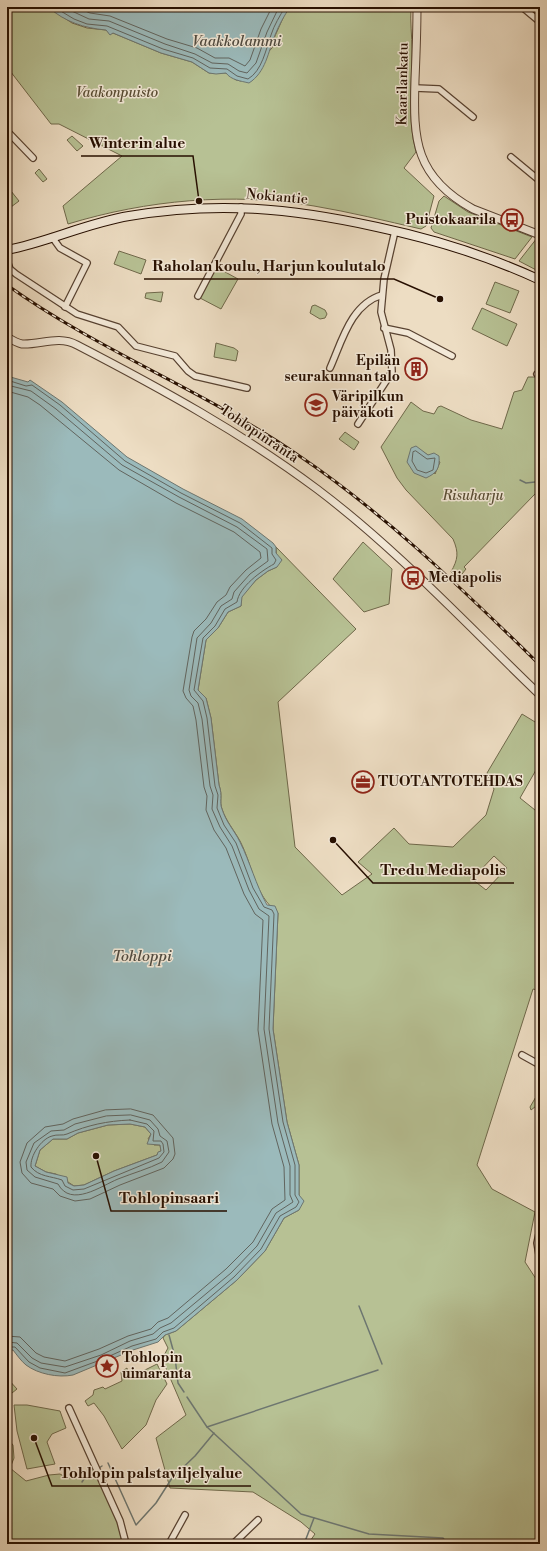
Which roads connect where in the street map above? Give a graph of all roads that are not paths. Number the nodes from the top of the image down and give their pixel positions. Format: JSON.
{"nodes":[{"id":1,"x":417,"y":7,"type":"edge"},
{"id":2,"x":522,"y":7,"type":"edge"},
{"id":3,"x":540,"y":22,"type":"edge"},
{"id":4,"x":415,"y":88,"type":"junction"},
{"id":5,"x":473,"y":117,"type":"dead end"},
{"id":6,"x":7,"y":131,"type":"edge"},
{"id":7,"x":511,"y":157,"type":"dead end"},
{"id":8,"x":33,"y":158,"type":"dead end"},
{"id":9,"x":540,"y":181,"type":"edge"},
{"id":10,"x":241,"y":207,"type":"junction"},
{"id":11,"x":395,"y":231,"type":"junction"},
{"id":12,"x":540,"y":235,"type":"edge"},
{"id":13,"x":52,"y":237,"type":"junction"},
{"id":14,"x":7,"y":250,"type":"edge"},
{"id":15,"x":7,"y":261,"type":"edge"},
{"id":16,"x":540,"y":280,"type":"edge"},
{"id":17,"x":382,"y":295,"type":"junction"},
{"id":18,"x":198,"y":296,"type":"dead end"},
{"id":19,"x":65,"y":307,"type":"junction"},
{"id":20,"x":384,"y":328,"type":"junction"},
{"id":21,"x":7,"y":338,"type":"edge"},
{"id":22,"x":452,"y":356,"type":"dead end"},
{"id":23,"x":330,"y":368,"type":"dead end"},
{"id":24,"x":247,"y":388,"type":"dead end"},
{"id":25,"x":358,"y":424,"type":"dead end"},
{"id":26,"x":540,"y":695,"type":"edge"},
{"id":27,"x":522,"y":1055,"type":"dead end"},
{"id":28,"x":540,"y":1064,"type":"edge"},
{"id":29,"x":540,"y":1229,"type":"edge"},
{"id":30,"x":540,"y":1260,"type":"edge"},
{"id":31,"x":69,"y":1408,"type":"dead end"},
{"id":32,"x":185,"y":1515,"type":"dead end"},
{"id":33,"x":258,"y":1520,"type":"dead end"},
{"id":34,"x":126,"y":1544,"type":"edge"},
{"id":35,"x":169,"y":1544,"type":"edge"},
{"id":36,"x":233,"y":1544,"type":"edge"}],
"edges":[{"from":1,"to":4,"type":"street","name":"Kaarilankatu"},
{"from":2,"to":3,"type":"street"},
{"from":4,"to":5,"type":"street"},
{"from":4,"to":12,"type":"street","name":"Kaarilankatu"},
{"from":6,"to":8,"type":"street"},
{"from":7,"to":9,"type":"street"},
{"from":10,"to":11,"type":"main road","name":"Nokiantie"},
{"from":10,"to":13,"type":"main road","name":"Nokiantie"},
{"from":10,"to":18,"type":"street"},
{"from":11,"to":16,"type":"main road","name":"Nokiantie"},
{"from":11,"to":17,"type":"street"},
{"from":13,"to":14,"type":"main road","name":"Nokiantie"},
{"from":13,"to":19,"type":"street"},
{"from":15,"to":19,"type":"street"},
{"from":17,"to":20,"type":"street"},
{"from":17,"to":23,"type":"street"},
{"from":19,"to":24,"type":"street"},
{"from":20,"to":22,"type":"street"},
{"from":20,"to":25,"type":"street"},
{"from":21,"to":26,"type":"street","name":"Tohlopinranta"},
{"from":27,"to":28,"type":"street"},
{"from":29,"to":30,"type":"street"},
{"from":31,"to":34,"type":"street"},
{"from":32,"to":35,"type":"street"},
{"from":33,"to":36,"type":"street"}]}
